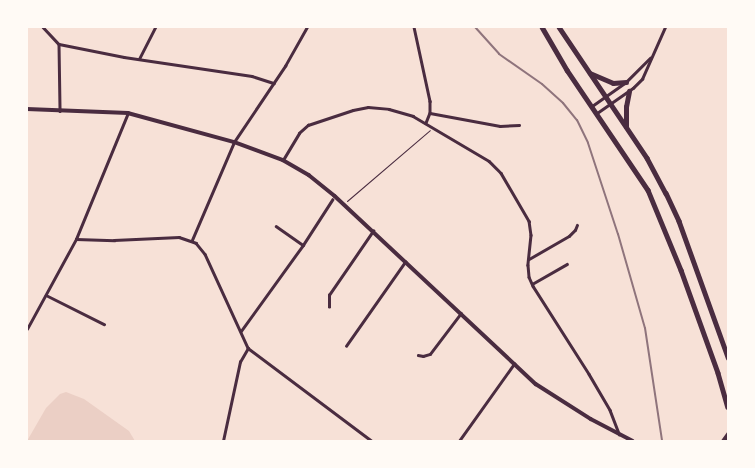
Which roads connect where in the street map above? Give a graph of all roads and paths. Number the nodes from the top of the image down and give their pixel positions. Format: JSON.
{"nodes":[{"id":1,"x":43,"y":27,"type":"edge"},
{"id":2,"x":155,"y":27,"type":"edge"},
{"id":3,"x":307,"y":27,"type":"edge"},
{"id":4,"x":414,"y":27,"type":"edge"},
{"id":5,"x":542,"y":27,"type":"edge"},
{"id":6,"x":559,"y":27,"type":"edge"},
{"id":7,"x":665,"y":27,"type":"edge"},
{"id":8,"x":59,"y":44,"type":"junction"},
{"id":9,"x":651,"y":56,"type":"junction"},
{"id":10,"x":139,"y":59,"type":"junction"},
{"id":11,"x":589,"y":72,"type":"junction"},
{"id":12,"x":626,"y":82,"type":"junction"},
{"id":13,"x":274,"y":83,"type":"junction"},
{"id":14,"x":629,"y":91,"type":"junction"},
{"id":15,"x":606,"y":96,"type":"junction"},
{"id":16,"x":610,"y":104,"type":"junction"},
{"id":17,"x":592,"y":106,"type":"junction"},
{"id":18,"x":27,"y":110,"type":"edge"},
{"id":19,"x":60,"y":112,"type":"junction"},
{"id":20,"x":128,"y":112,"type":"junction"},
{"id":21,"x":430,"y":113,"type":"junction"},
{"id":22,"x":597,"y":113,"type":"junction"},
{"id":23,"x":426,"y":123,"type":"junction"},
{"id":24,"x":519,"y":125,"type":"dead end"},
{"id":25,"x":433,"y":127,"type":"junction"},
{"id":26,"x":626,"y":128,"type":"junction"},
{"id":27,"x":234,"y":142,"type":"junction"},
{"id":28,"x":283,"y":160,"type":"junction"},
{"id":29,"x":332,"y":200,"type":"dead end"},
{"id":30,"x":343,"y":204,"type":"junction"},
{"id":31,"x":577,"y":225,"type":"dead end"},
{"id":32,"x":276,"y":226,"type":"dead end"},
{"id":33,"x":373,"y":231,"type":"junction"},
{"id":34,"x":76,"y":239,"type":"junction"},
{"id":35,"x":192,"y":240,"type":"junction"},
{"id":36,"x":302,"y":245,"type":"junction"},
{"id":37,"x":528,"y":260,"type":"junction"},
{"id":38,"x":406,"y":262,"type":"junction"},
{"id":39,"x":567,"y":264,"type":"dead end"},
{"id":40,"x":532,"y":284,"type":"junction"},
{"id":41,"x":46,"y":295,"type":"junction"},
{"id":42,"x":329,"y":307,"type":"dead end"},
{"id":43,"x":460,"y":314,"type":"junction"},
{"id":44,"x":104,"y":324,"type":"dead end"},
{"id":45,"x":27,"y":329,"type":"edge"},
{"id":46,"x":240,"y":331,"type":"junction"},
{"id":47,"x":346,"y":346,"type":"dead end"},
{"id":48,"x":248,"y":348,"type":"junction"},
{"id":49,"x":418,"y":355,"type":"dead end"},
{"id":50,"x":728,"y":357,"type":"edge"},
{"id":51,"x":514,"y":364,"type":"junction"},
{"id":52,"x":728,"y":407,"type":"edge"},
{"id":53,"x":619,"y":434,"type":"junction"},
{"id":54,"x":728,"y":434,"type":"edge"},
{"id":55,"x":223,"y":441,"type":"edge"},
{"id":56,"x":372,"y":441,"type":"edge"},
{"id":57,"x":459,"y":441,"type":"edge"},
{"id":58,"x":632,"y":441,"type":"edge"},
{"id":59,"x":723,"y":441,"type":"edge"}],
"edges":[{"from":1,"to":8,"type":"street"},
{"from":2,"to":10,"type":"street"},
{"from":3,"to":13,"type":"street"},
{"from":4,"to":21,"type":"street"},
{"from":5,"to":17,"type":"main road"},
{"from":6,"to":11,"type":"main road"},
{"from":7,"to":9,"type":"street"},
{"from":8,"to":10,"type":"street"},
{"from":8,"to":19,"type":"street"},
{"from":9,"to":12,"type":"street"},
{"from":9,"to":14,"type":"street"},
{"from":10,"to":13,"type":"street"},
{"from":11,"to":12,"type":"main road"},
{"from":11,"to":15,"type":"main road"},
{"from":12,"to":15,"type":"street"},
{"from":13,"to":27,"type":"street"},
{"from":14,"to":16,"type":"street"},
{"from":14,"to":26,"type":"main road"},
{"from":15,"to":16,"type":"main road"},
{"from":15,"to":17,"type":"street"},
{"from":16,"to":22,"type":"street"},
{"from":16,"to":26,"type":"main road"},
{"from":17,"to":22,"type":"main road"},
{"from":18,"to":19,"type":"street"},
{"from":19,"to":20,"type":"street"},
{"from":20,"to":27,"type":"street"},
{"from":20,"to":34,"type":"street"},
{"from":21,"to":23,"type":"street"},
{"from":21,"to":24,"type":"street"},
{"from":22,"to":52,"type":"main road"},
{"from":23,"to":25,"type":"street"},
{"from":23,"to":28,"type":"street"},
{"from":25,"to":30,"type":"path"},
{"from":25,"to":37,"type":"street"},
{"from":26,"to":50,"type":"main road"},
{"from":27,"to":28,"type":"street"},
{"from":27,"to":35,"type":"street"},
{"from":28,"to":30,"type":"street"},
{"from":29,"to":36,"type":"street"},
{"from":30,"to":33,"type":"street"},
{"from":31,"to":37,"type":"street"},
{"from":32,"to":36,"type":"street"},
{"from":33,"to":38,"type":"street"},
{"from":33,"to":42,"type":"street"},
{"from":34,"to":35,"type":"street"},
{"from":34,"to":41,"type":"street"},
{"from":35,"to":46,"type":"street"},
{"from":36,"to":46,"type":"street"},
{"from":37,"to":40,"type":"street"},
{"from":38,"to":43,"type":"street"},
{"from":38,"to":47,"type":"street"},
{"from":39,"to":40,"type":"street"},
{"from":40,"to":53,"type":"street"},
{"from":41,"to":44,"type":"street"},
{"from":41,"to":45,"type":"street"},
{"from":43,"to":49,"type":"street"},
{"from":43,"to":51,"type":"street"},
{"from":46,"to":48,"type":"street"},
{"from":48,"to":55,"type":"street"},
{"from":48,"to":56,"type":"street"},
{"from":51,"to":53,"type":"street"},
{"from":51,"to":57,"type":"street"},
{"from":53,"to":58,"type":"street"},
{"from":54,"to":59,"type":"main road"}]}
